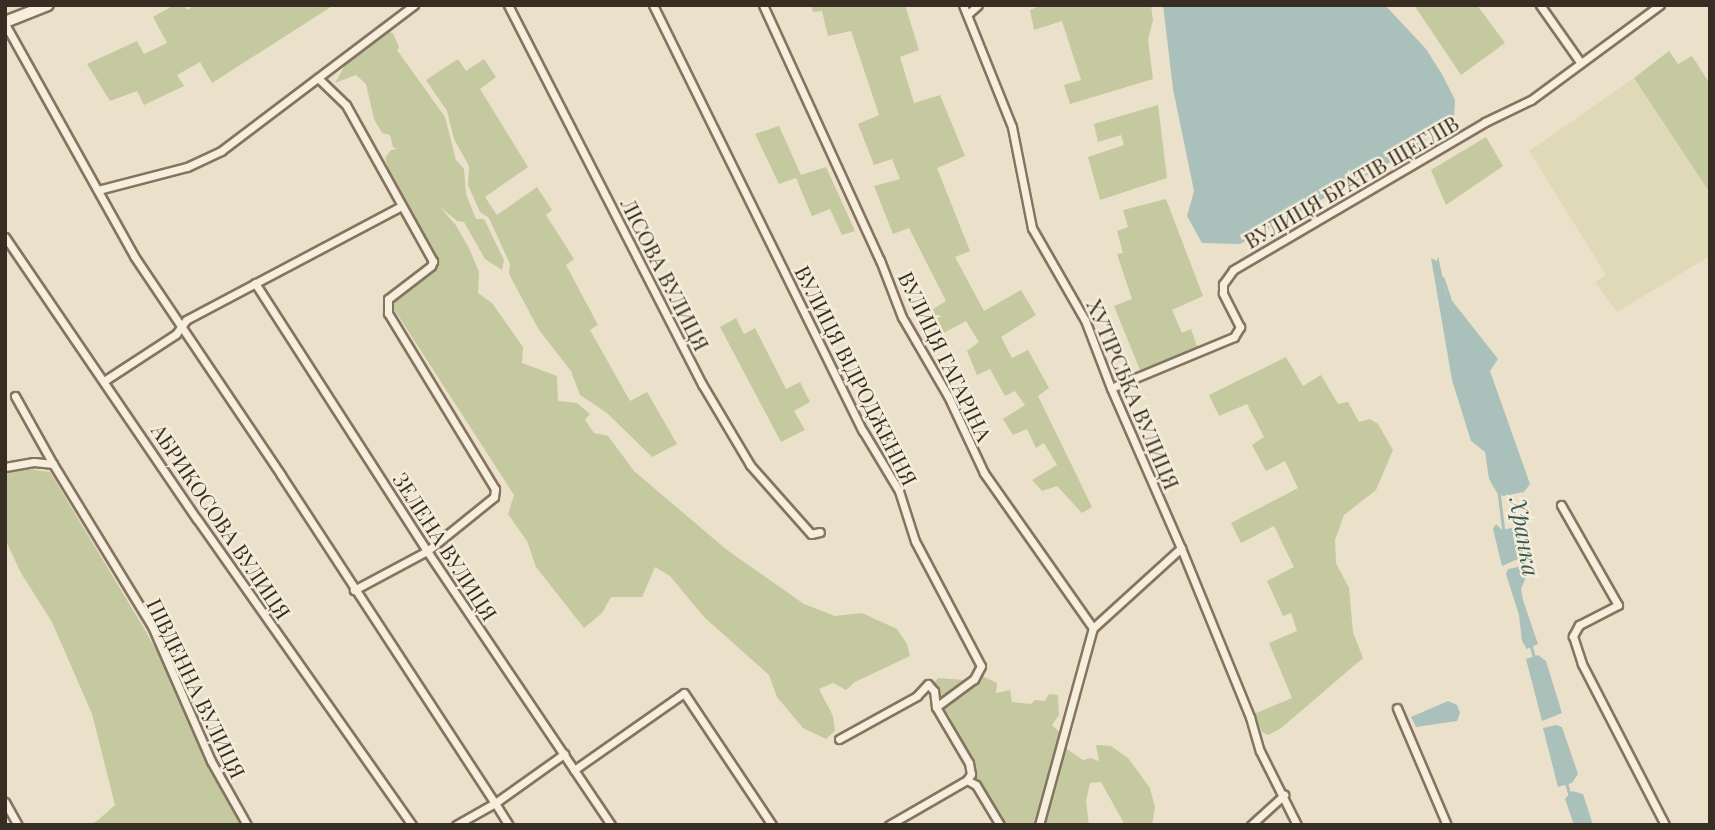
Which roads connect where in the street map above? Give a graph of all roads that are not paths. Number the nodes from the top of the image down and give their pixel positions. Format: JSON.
{"nodes":[{"id":1,"x":48,"y":5,"type":"edge"},
{"id":2,"x":414,"y":5,"type":"edge"},
{"id":3,"x":508,"y":5,"type":"edge"},
{"id":4,"x":653,"y":5,"type":"edge"},
{"id":5,"x":763,"y":5,"type":"edge"},
{"id":6,"x":963,"y":5,"type":"edge"},
{"id":7,"x":978,"y":5,"type":"edge"},
{"id":8,"x":1540,"y":5,"type":"edge"},
{"id":9,"x":1660,"y":5,"type":"edge"},
{"id":10,"x":968,"y":14,"type":"junction"},
{"id":11,"x":5,"y":23,"type":"edge"},
{"id":12,"x":1580,"y":62,"type":"junction"},
{"id":13,"x":318,"y":78,"type":"junction"},
{"id":14,"x":98,"y":190,"type":"junction"},
{"id":15,"x":401,"y":206,"type":"junction"},
{"id":16,"x":5,"y":237,"type":"edge"},
{"id":17,"x":255,"y":283,"type":"junction"},
{"id":18,"x":181,"y":327,"type":"junction"},
{"id":19,"x":104,"y":381,"type":"junction"},
{"id":20,"x":1111,"y":388,"type":"junction"},
{"id":21,"x":15,"y":396,"type":"dead end"},
{"id":22,"x":53,"y":464,"type":"junction"},
{"id":23,"x":5,"y":467,"type":"edge"},
{"id":24,"x":1560,"y":505,"type":"dead end"},
{"id":25,"x":820,"y":533,"type":"dead end"},
{"id":26,"x":1181,"y":548,"type":"junction"},
{"id":27,"x":427,"y":551,"type":"junction"},
{"id":28,"x":354,"y":590,"type":"junction"},
{"id":29,"x":1093,"y":628,"type":"junction"},
{"id":30,"x":936,"y":706,"type":"junction"},
{"id":31,"x":1397,"y":708,"type":"dead end"},
{"id":32,"x":839,"y":739,"type":"dead end"},
{"id":33,"x":564,"y":754,"type":"junction"},
{"id":34,"x":575,"y":770,"type":"junction"},
{"id":35,"x":967,"y":780,"type":"junction"},
{"id":36,"x":1284,"y":794,"type":"junction"},
{"id":37,"x":5,"y":802,"type":"edge"},
{"id":38,"x":495,"y":803,"type":"junction"},
{"id":39,"x":18,"y":825,"type":"edge"},
{"id":40,"x":247,"y":825,"type":"edge"},
{"id":41,"x":412,"y":825,"type":"edge"},
{"id":42,"x":456,"y":825,"type":"edge"},
{"id":43,"x":509,"y":825,"type":"edge"},
{"id":44,"x":611,"y":825,"type":"edge"},
{"id":45,"x":772,"y":825,"type":"edge"},
{"id":46,"x":888,"y":825,"type":"edge"},
{"id":47,"x":1000,"y":825,"type":"edge"},
{"id":48,"x":1039,"y":825,"type":"edge"},
{"id":49,"x":1251,"y":825,"type":"edge"},
{"id":50,"x":1297,"y":825,"type":"edge"},
{"id":51,"x":1447,"y":825,"type":"edge"},
{"id":52,"x":1665,"y":825,"type":"edge"}],
"edges":[{"from":1,"to":11,"type":"street"},
{"from":2,"to":13,"type":"street"},
{"from":3,"to":25,"type":"street","name":"ЛІСОВА ВУЛИЦЯ"},
{"from":4,"to":30,"type":"street","name":"ВУЛИЦЯ ВІДРОДЖЕННЯ"},
{"from":5,"to":29,"type":"street","name":"ВУЛИЦЯ ГАГАРІНА"},
{"from":6,"to":10,"type":"street","name":"ХУТІРСЬКА ВУЛИЦЯ"},
{"from":7,"to":10,"type":"street"},
{"from":8,"to":12,"type":"street"},
{"from":9,"to":12,"type":"street","name":"ВУЛИЦЯ БРАТІВ ЩЕГЛІВ"},
{"from":10,"to":20,"type":"street","name":"ХУТІРСЬКА ВУЛИЦЯ"},
{"from":11,"to":14,"type":"street"},
{"from":12,"to":20,"type":"street","name":"ВУЛИЦЯ БРАТІВ ЩЕГЛІВ"},
{"from":13,"to":14,"type":"street"},
{"from":13,"to":15,"type":"street"},
{"from":14,"to":18,"type":"street"},
{"from":15,"to":17,"type":"street"},
{"from":15,"to":27,"type":"street"},
{"from":16,"to":19,"type":"street","name":"АБРИКОСОВА ВУЛИЦЯ"},
{"from":17,"to":18,"type":"street"},
{"from":17,"to":27,"type":"street","name":"ЗЕЛЕНА ВУЛИЦЯ"},
{"from":18,"to":19,"type":"street"},
{"from":18,"to":28,"type":"street"},
{"from":19,"to":41,"type":"street","name":"АБРИКОСОВА ВУЛИЦЯ"},
{"from":20,"to":26,"type":"street","name":"ХУТІРСЬКА ВУЛИЦЯ"},
{"from":21,"to":22,"type":"street","name":"ПІВДЕННА ВУЛИЦЯ"},
{"from":22,"to":23,"type":"street"},
{"from":22,"to":40,"type":"street","name":"ПІВДЕННА ВУЛИЦЯ"},
{"from":24,"to":52,"type":"street"},
{"from":26,"to":29,"type":"street"},
{"from":26,"to":36,"type":"street","name":"ХУТІРСЬКА ВУЛИЦЯ"},
{"from":27,"to":28,"type":"street"},
{"from":27,"to":33,"type":"street","name":"ЗЕЛЕНА ВУЛИЦЯ"},
{"from":28,"to":38,"type":"street"},
{"from":29,"to":48,"type":"street"},
{"from":30,"to":32,"type":"street"},
{"from":30,"to":35,"type":"street"},
{"from":31,"to":51,"type":"street"},
{"from":33,"to":34,"type":"street","name":"ЗЕЛЕНА ВУЛИЦЯ"},
{"from":33,"to":38,"type":"street"},
{"from":34,"to":44,"type":"street","name":"ЗЕЛЕНА ВУЛИЦЯ"},
{"from":34,"to":45,"type":"street"},
{"from":35,"to":46,"type":"street"},
{"from":35,"to":47,"type":"street"},
{"from":36,"to":49,"type":"street"},
{"from":36,"to":50,"type":"street","name":"ХУТІРСЬКА ВУЛИЦЯ"},
{"from":37,"to":39,"type":"street"},
{"from":38,"to":42,"type":"street"},
{"from":38,"to":43,"type":"street"}]}
